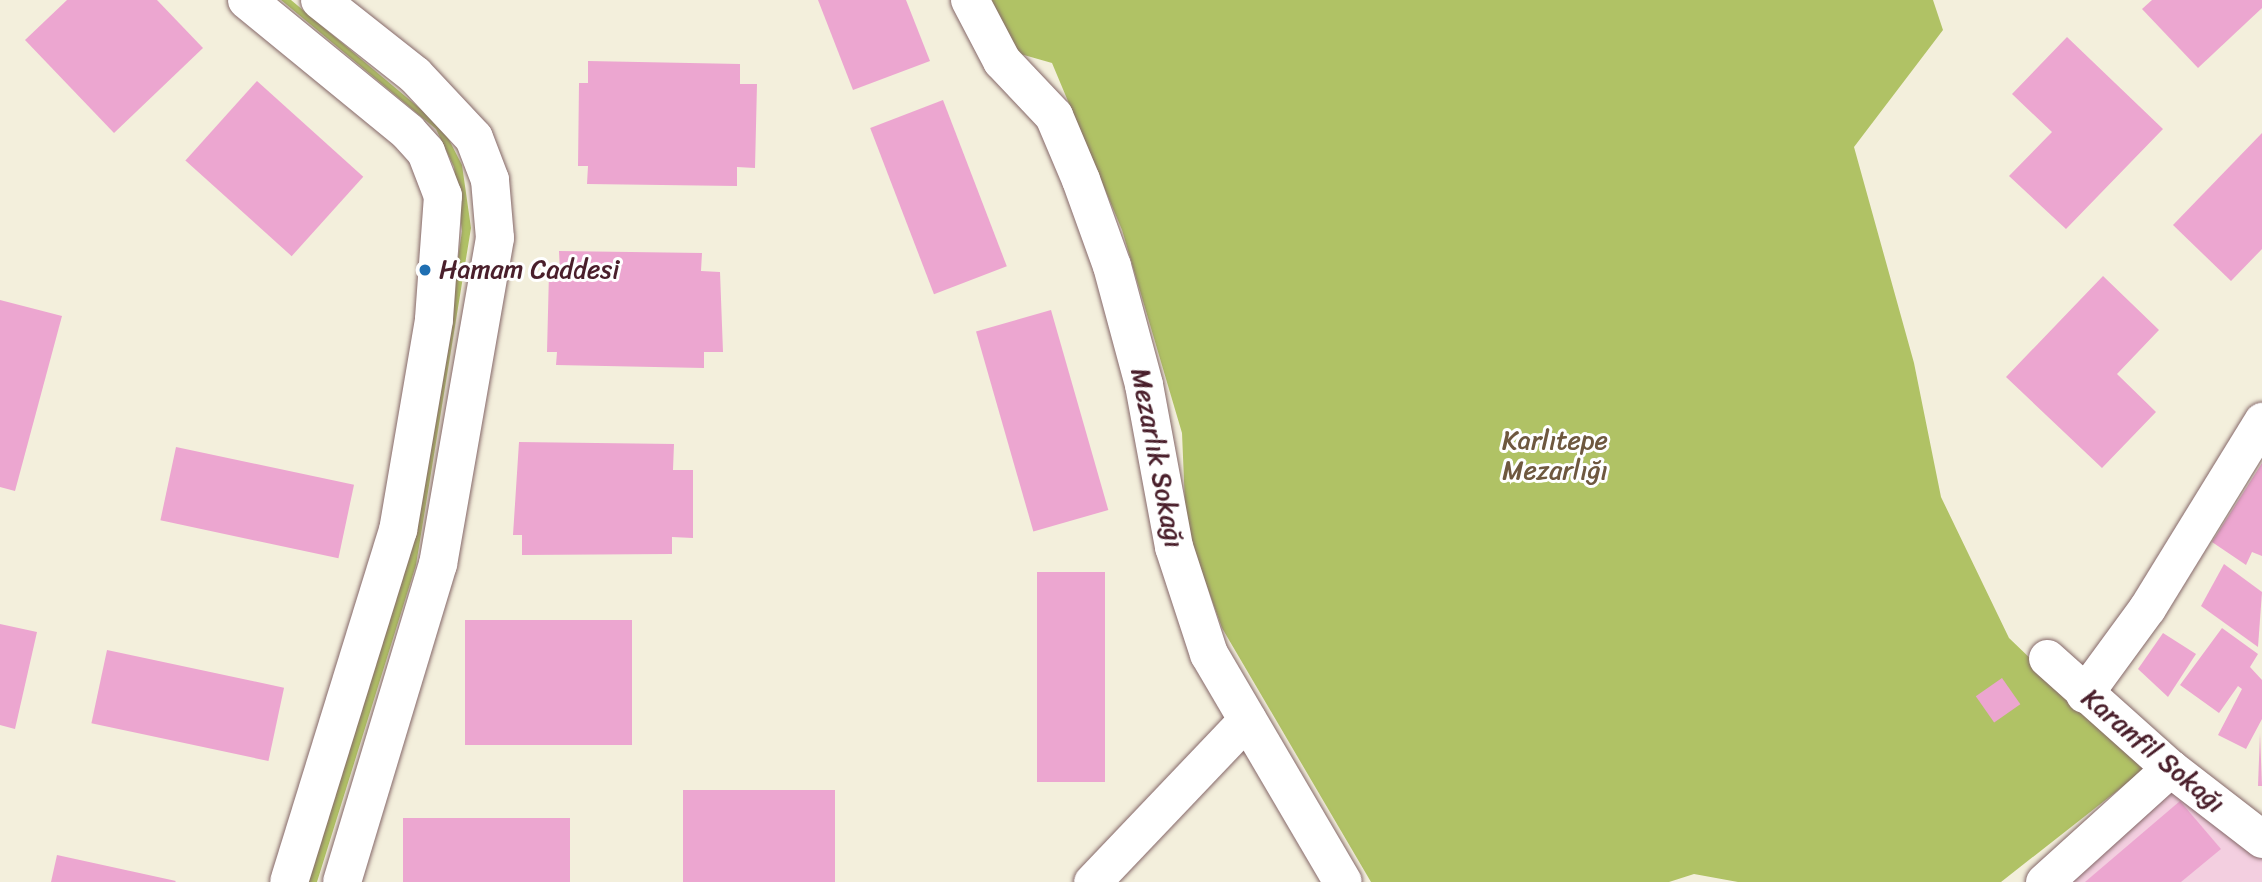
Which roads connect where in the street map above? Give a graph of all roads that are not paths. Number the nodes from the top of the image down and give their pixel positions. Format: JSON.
{"nodes":[{"id":1,"x":247,"y":0,"type":"edge"},
{"id":2,"x":320,"y":0,"type":"edge"},
{"id":3,"x":970,"y":0,"type":"edge"},
{"id":4,"x":2262,"y":421,"type":"edge"},
{"id":5,"x":2047,"y":658,"type":"dead end"},
{"id":6,"x":2084,"y":694,"type":"junction"},
{"id":7,"x":1247,"y":719,"type":"junction"},
{"id":8,"x":2170,"y":768,"type":"junction"},
{"id":9,"x":2262,"y":839,"type":"edge"},
{"id":10,"x":289,"y":882,"type":"edge"},
{"id":11,"x":342,"y":882,"type":"edge"},
{"id":12,"x":1092,"y":882,"type":"edge"},
{"id":13,"x":1343,"y":882,"type":"edge"},
{"id":14,"x":2044,"y":882,"type":"edge"}],
"edges":[{"from":1,"to":10,"type":"main road"},
{"from":2,"to":11,"type":"main road"},
{"from":3,"to":7,"type":"main road","name":"Mezarlık Sokağı"},
{"from":4,"to":6,"type":"street"},
{"from":5,"to":6,"type":"street","name":"Karanfil Sokağı"},
{"from":6,"to":8,"type":"street","name":"Karanfil Sokağı"},
{"from":7,"to":12,"type":"street"},
{"from":7,"to":13,"type":"main road","name":"Mezarlık Sokağı"},
{"from":8,"to":9,"type":"street","name":"Karanfil Sokağı"},
{"from":8,"to":14,"type":"street"}]}
